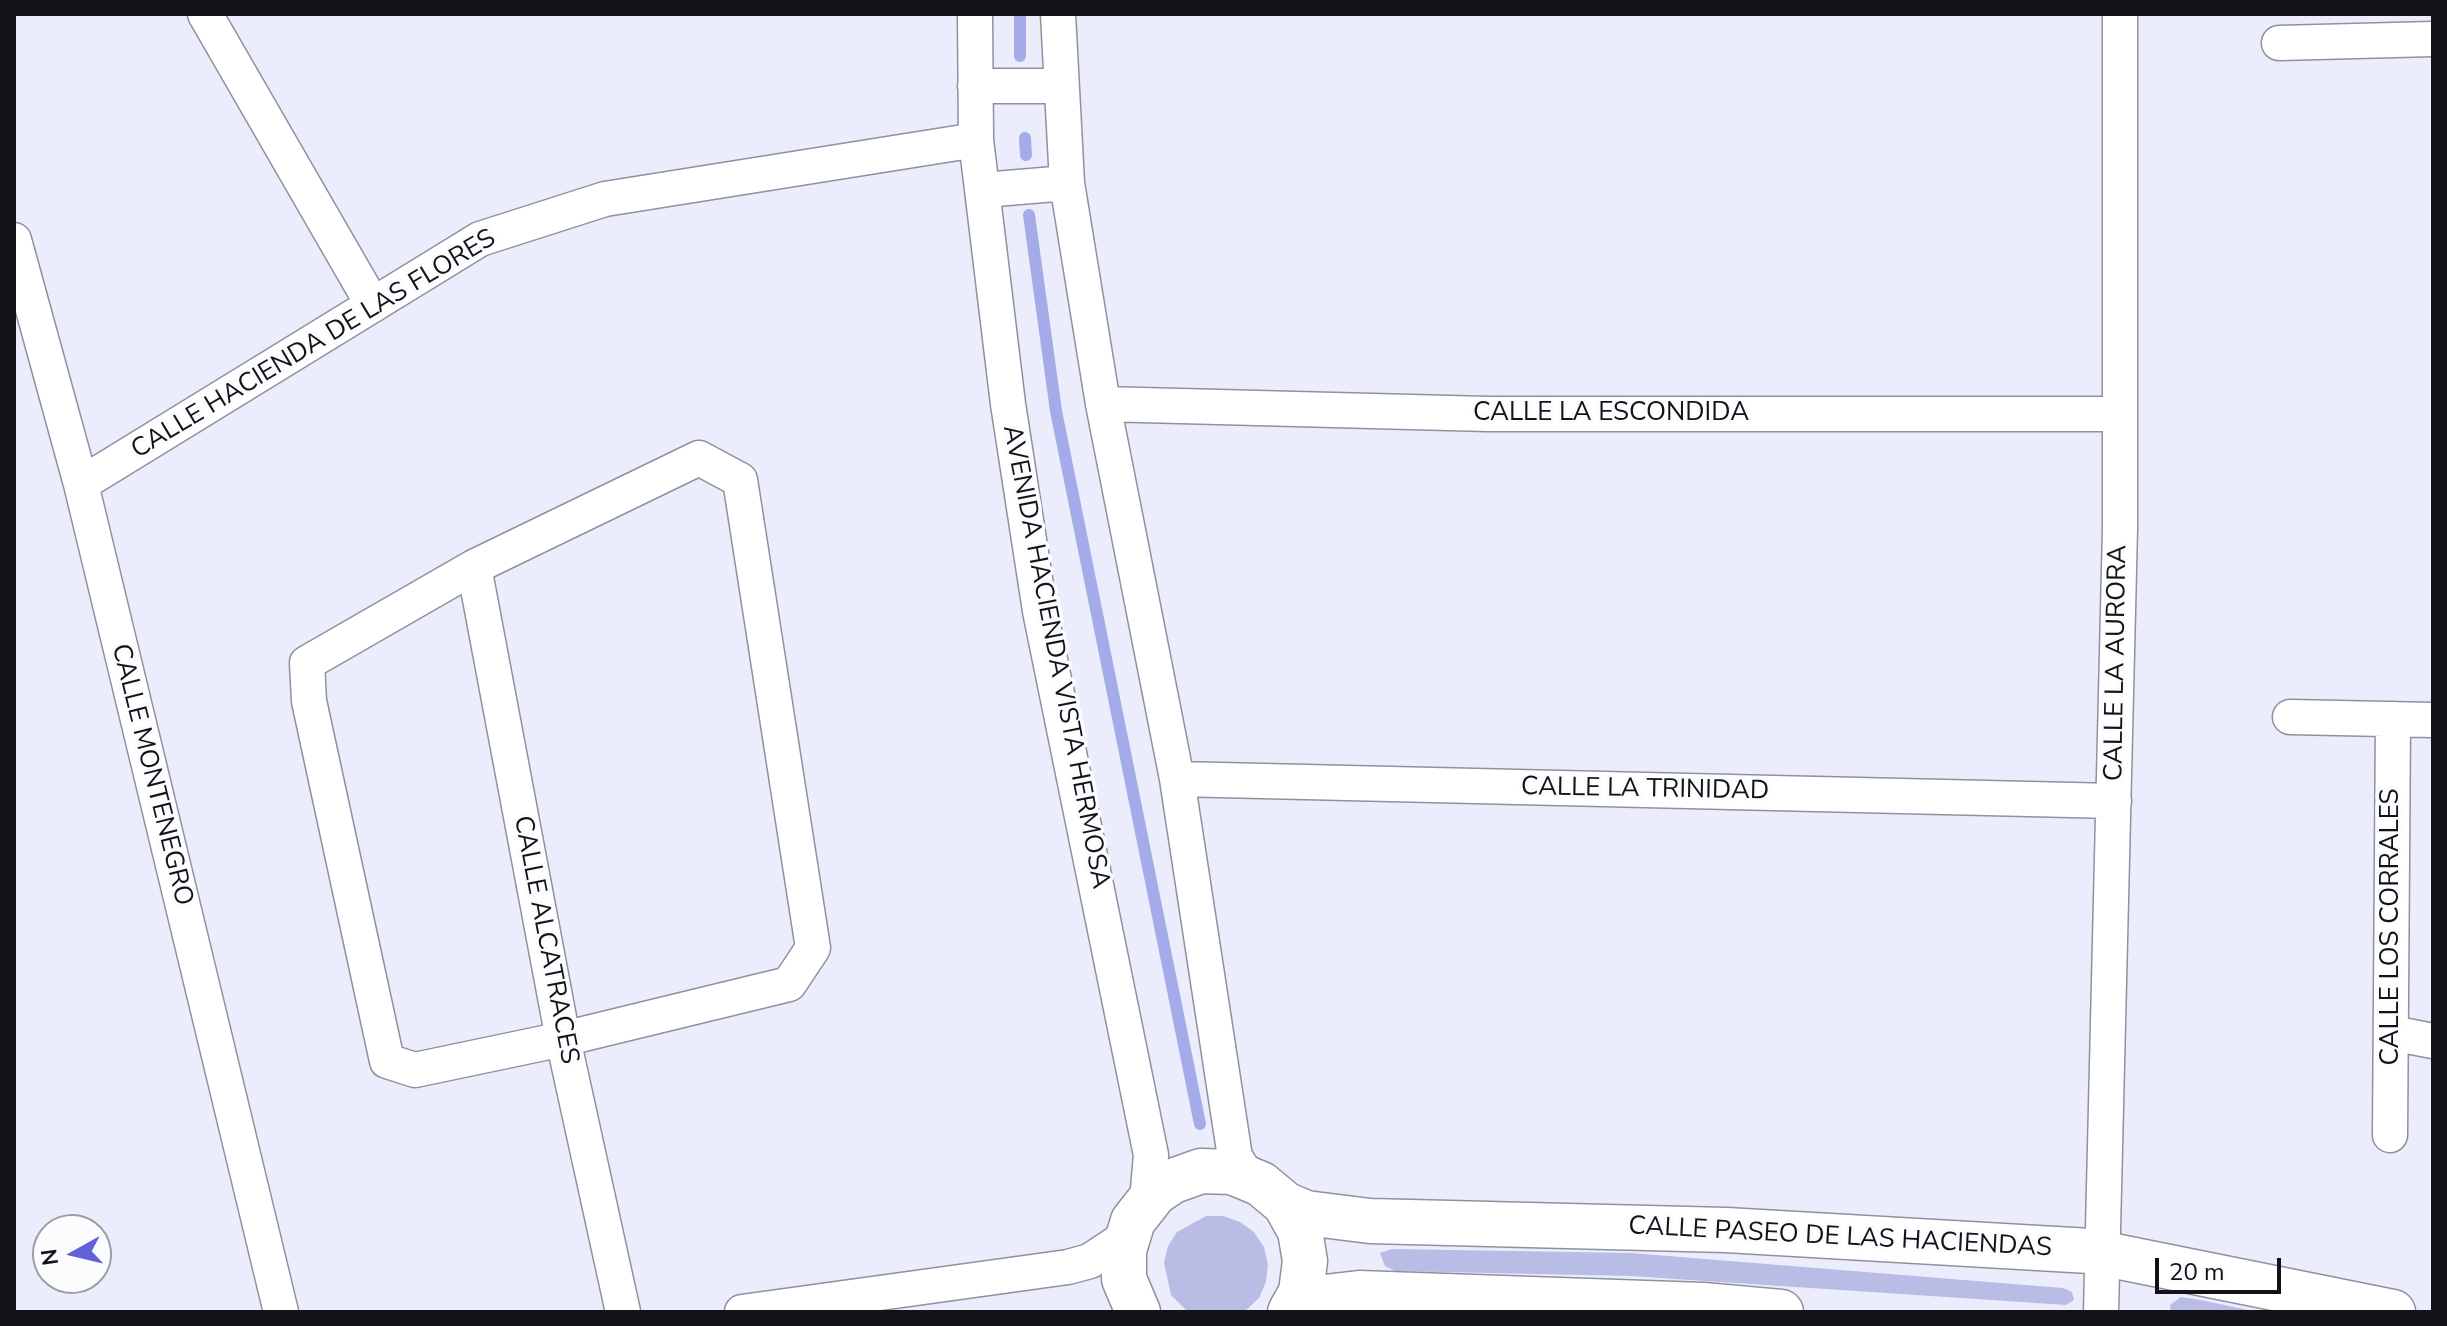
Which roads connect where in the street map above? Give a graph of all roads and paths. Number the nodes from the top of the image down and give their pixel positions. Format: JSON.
{"nodes":[{"id":1,"x":205,"y":14,"type":"edge"},
{"id":2,"x":975,"y":14,"type":"edge"},
{"id":3,"x":1058,"y":14,"type":"edge"},
{"id":4,"x":2120,"y":14,"type":"edge"},
{"id":5,"x":2388,"y":27,"type":"edge"},
{"id":6,"x":2433,"y":39,"type":"edge"},
{"id":7,"x":2279,"y":43,"type":"dead end"},
{"id":8,"x":975,"y":86,"type":"junction"},
{"id":9,"x":1059,"y":86,"type":"junction"},
{"id":10,"x":976,"y":140,"type":"junction"},
{"id":11,"x":1067,"y":183,"type":"junction"},
{"id":12,"x":983,"y":190,"type":"junction"},
{"id":13,"x":14,"y":240,"type":"edge"},
{"id":14,"x":373,"y":305,"type":"junction"},
{"id":15,"x":1103,"y":404,"type":"junction"},
{"id":16,"x":2120,"y":414,"type":"junction"},
{"id":17,"x":81,"y":484,"type":"junction"},
{"id":18,"x":474,"y":567,"type":"junction"},
{"id":19,"x":2290,"y":717,"type":"dead end"},
{"id":20,"x":2393,"y":719,"type":"junction"},
{"id":21,"x":2433,"y":720,"type":"edge"},
{"id":22,"x":1177,"y":779,"type":"junction"},
{"id":23,"x":2114,"y":801,"type":"junction"},
{"id":24,"x":2392,"y":1033,"type":"junction"},
{"id":25,"x":563,"y":1039,"type":"junction"},
{"id":26,"x":2433,"y":1041,"type":"edge"},
{"id":27,"x":2390,"y":1135,"type":"dead end"},
{"id":28,"x":1249,"y":1179,"type":"junction"},
{"id":29,"x":1285,"y":1204,"type":"junction"},
{"id":30,"x":1137,"y":1218,"type":"junction"},
{"id":31,"x":2103,"y":1253,"type":"junction"},
{"id":32,"x":1703,"y":1308,"type":"edge"},
{"id":33,"x":1291,"y":1310,"type":"edge"},
{"id":34,"x":281,"y":1312,"type":"edge"},
{"id":35,"x":623,"y":1312,"type":"edge"},
{"id":36,"x":742,"y":1312,"type":"edge"},
{"id":37,"x":1138,"y":1312,"type":"edge"},
{"id":38,"x":1781,"y":1312,"type":"edge"},
{"id":39,"x":2101,"y":1312,"type":"edge"},
{"id":40,"x":2393,"y":1312,"type":"edge"}],
"edges":[{"from":1,"to":14,"type":"street"},
{"from":2,"to":8,"type":"street","name":"AVENIDA HACIENDA VISTA HERMOSA"},
{"from":3,"to":9,"type":"street"},
{"from":4,"to":16,"type":"street","name":"CALLE LA AURORA"},
{"from":5,"to":6,"type":"street"},
{"from":5,"to":7,"type":"street"},
{"from":8,"to":9,"type":"street"},
{"from":8,"to":10,"type":"street","name":"AVENIDA HACIENDA VISTA HERMOSA"},
{"from":9,"to":11,"type":"street"},
{"from":10,"to":12,"type":"street","name":"AVENIDA HACIENDA VISTA HERMOSA"},
{"from":10,"to":14,"type":"street","name":"CALLE HACIENDA DE LAS FLORES"},
{"from":11,"to":12,"type":"street"},
{"from":11,"to":15,"type":"street"},
{"from":12,"to":30,"type":"street","name":"AVENIDA HACIENDA VISTA HERMOSA"},
{"from":13,"to":17,"type":"street","name":"CALLE MONTENEGRO"},
{"from":14,"to":17,"type":"street","name":"CALLE HACIENDA DE LAS FLORES"},
{"from":15,"to":16,"type":"street","name":"CALLE LA ESCONDIDA"},
{"from":15,"to":22,"type":"street"},
{"from":16,"to":23,"type":"street","name":"CALLE LA AURORA"},
{"from":17,"to":34,"type":"street","name":"CALLE MONTENEGRO"},
{"from":18,"to":25,"type":"street","name":"CALLE ALCATRACES"},
{"from":18,"to":25,"type":"street"},
{"from":18,"to":25,"type":"street"},
{"from":19,"to":20,"type":"street"},
{"from":20,"to":21,"type":"street"},
{"from":20,"to":24,"type":"street","name":"CALLE LOS CORRALES"},
{"from":22,"to":23,"type":"street","name":"CALLE LA TRINIDAD"},
{"from":22,"to":28,"type":"street"},
{"from":23,"to":31,"type":"street","name":"CALLE LA AURORA"},
{"from":24,"to":26,"type":"street"},
{"from":24,"to":27,"type":"street","name":"CALLE LOS CORRALES"},
{"from":25,"to":35,"type":"street","name":"CALLE ALCATRACES"},
{"from":28,"to":29,"type":"street"},
{"from":28,"to":30,"type":"street"},
{"from":29,"to":31,"type":"street","name":"CALLE PASEO DE LAS HACIENDAS"},
{"from":29,"to":33,"type":"street"},
{"from":30,"to":36,"type":"street"},
{"from":30,"to":37,"type":"street"},
{"from":31,"to":39,"type":"street","name":"CALLE LA AURORA"},
{"from":31,"to":40,"type":"street","name":"CALLE PASEO DE LAS HACIENDAS"},
{"from":32,"to":33,"type":"street"},
{"from":32,"to":38,"type":"street"}]}
